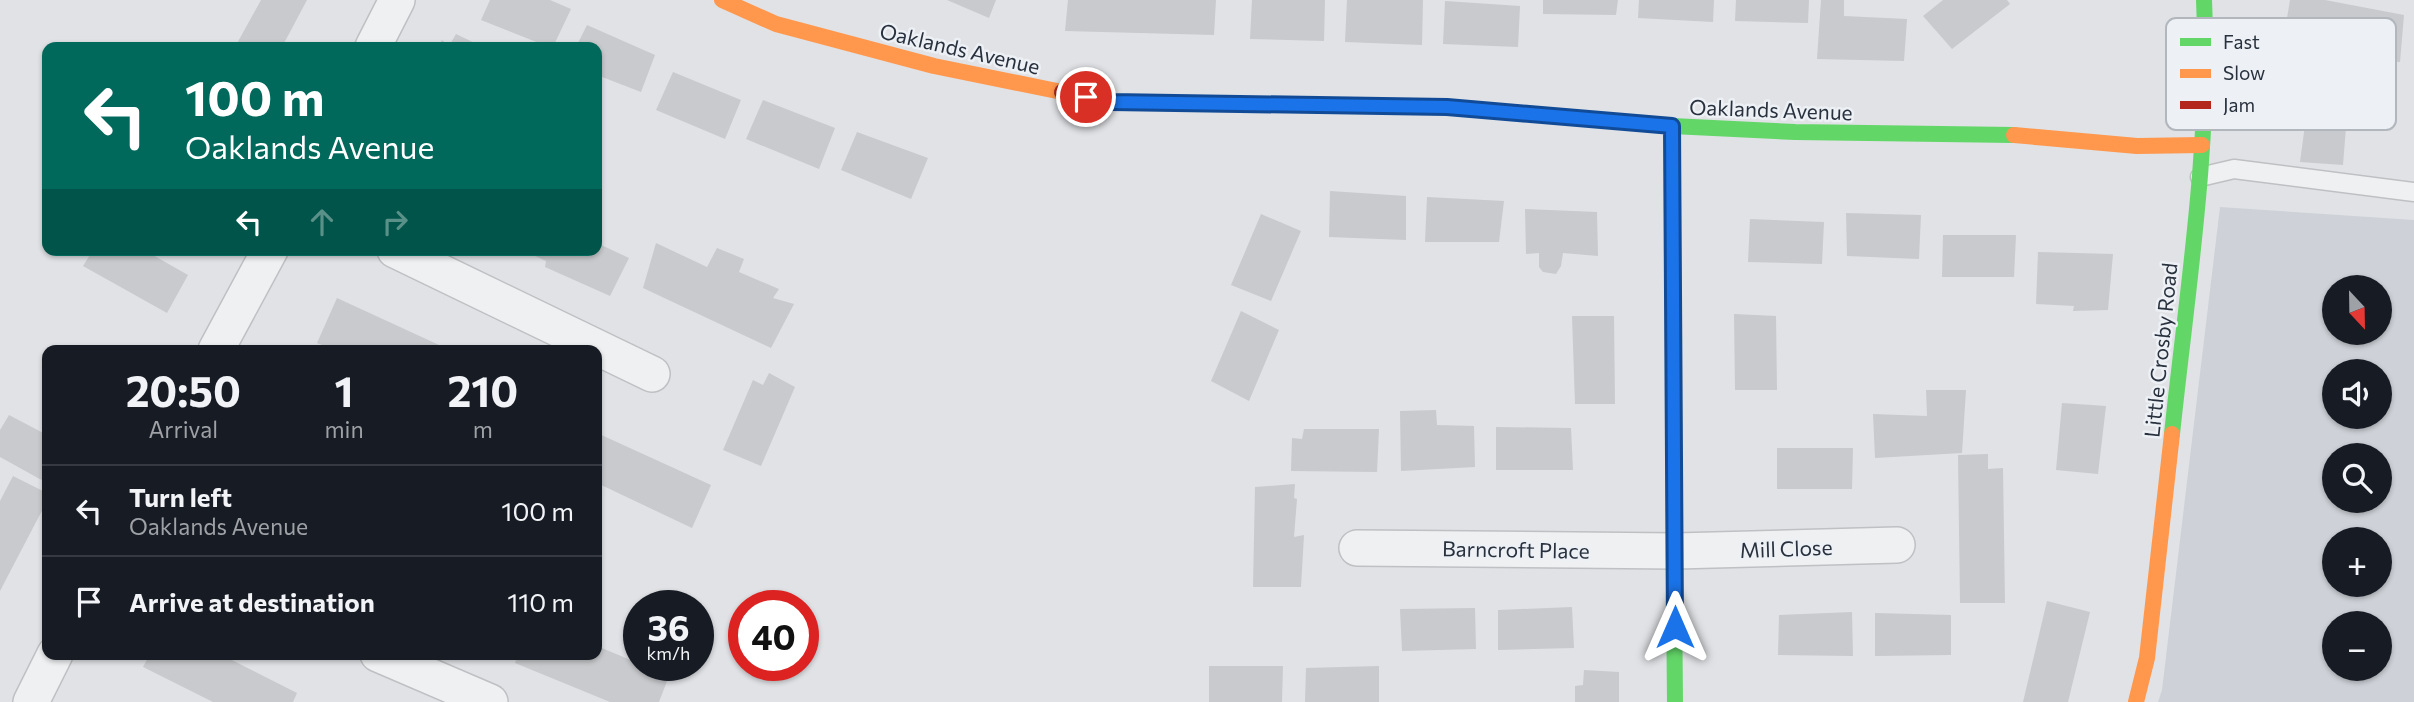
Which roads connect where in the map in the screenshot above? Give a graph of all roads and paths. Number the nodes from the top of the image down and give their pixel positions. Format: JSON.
{"nodes":[{"id":1,"x":397,"y":0,"type":"edge"},
{"id":2,"x":722,"y":0,"type":"edge"},
{"id":3,"x":2204,"y":0,"type":"edge"},
{"id":4,"x":2205,"y":18,"type":"edge"},
{"id":5,"x":376,"y":42,"type":"edge"},
{"id":6,"x":1672,"y":126,"type":"junction"},
{"id":7,"x":2203,"y":130,"type":"edge"},
{"id":8,"x":2202,"y":145,"type":"junction"},
{"id":9,"x":2200,"y":177,"type":"junction"},
{"id":10,"x":2414,"y":192,"type":"edge"},
{"id":11,"x":267,"y":256,"type":"edge"},
{"id":12,"x":407,"y":256,"type":"edge"},
{"id":13,"x":219,"y":345,"type":"edge"},
{"id":14,"x":592,"y":345,"type":"edge"},
{"id":15,"x":602,"y":350,"type":"edge"},
{"id":16,"x":652,"y":374,"type":"dead end"},
{"id":17,"x":1896,"y":545,"type":"dead end"},
{"id":18,"x":1357,"y":548,"type":"dead end"},
{"id":19,"x":1676,"y":551,"type":"junction"},
{"id":20,"x":52,"y":660,"type":"edge"},
{"id":21,"x":392,"y":660,"type":"edge"},
{"id":22,"x":31,"y":702,"type":"edge"},
{"id":23,"x":490,"y":702,"type":"edge"},
{"id":24,"x":1675,"y":702,"type":"edge"},
{"id":25,"x":2136,"y":702,"type":"edge"}],
"edges":[{"from":1,"to":5,"type":"street"},
{"from":2,"to":6,"type":"street","name":"Oaklands Avenue"},
{"from":3,"to":4,"type":"street","name":"Little Crosby Road"},
{"from":6,"to":8,"type":"street","name":"Oaklands Avenue"},
{"from":6,"to":19,"type":"street"},
{"from":7,"to":8,"type":"street","name":"Little Crosby Road"},
{"from":8,"to":9,"type":"street","name":"Little Crosby Road"},
{"from":9,"to":10,"type":"lane"},
{"from":9,"to":25,"type":"street","name":"Little Crosby Road"},
{"from":11,"to":13,"type":"street"},
{"from":12,"to":14,"type":"street"},
{"from":15,"to":16,"type":"street"},
{"from":17,"to":19,"type":"street","name":"Mill Close"},
{"from":18,"to":19,"type":"street","name":"Barncroft Place"},
{"from":19,"to":24,"type":"street"},
{"from":20,"to":22,"type":"street"},
{"from":21,"to":23,"type":"street"}]}
